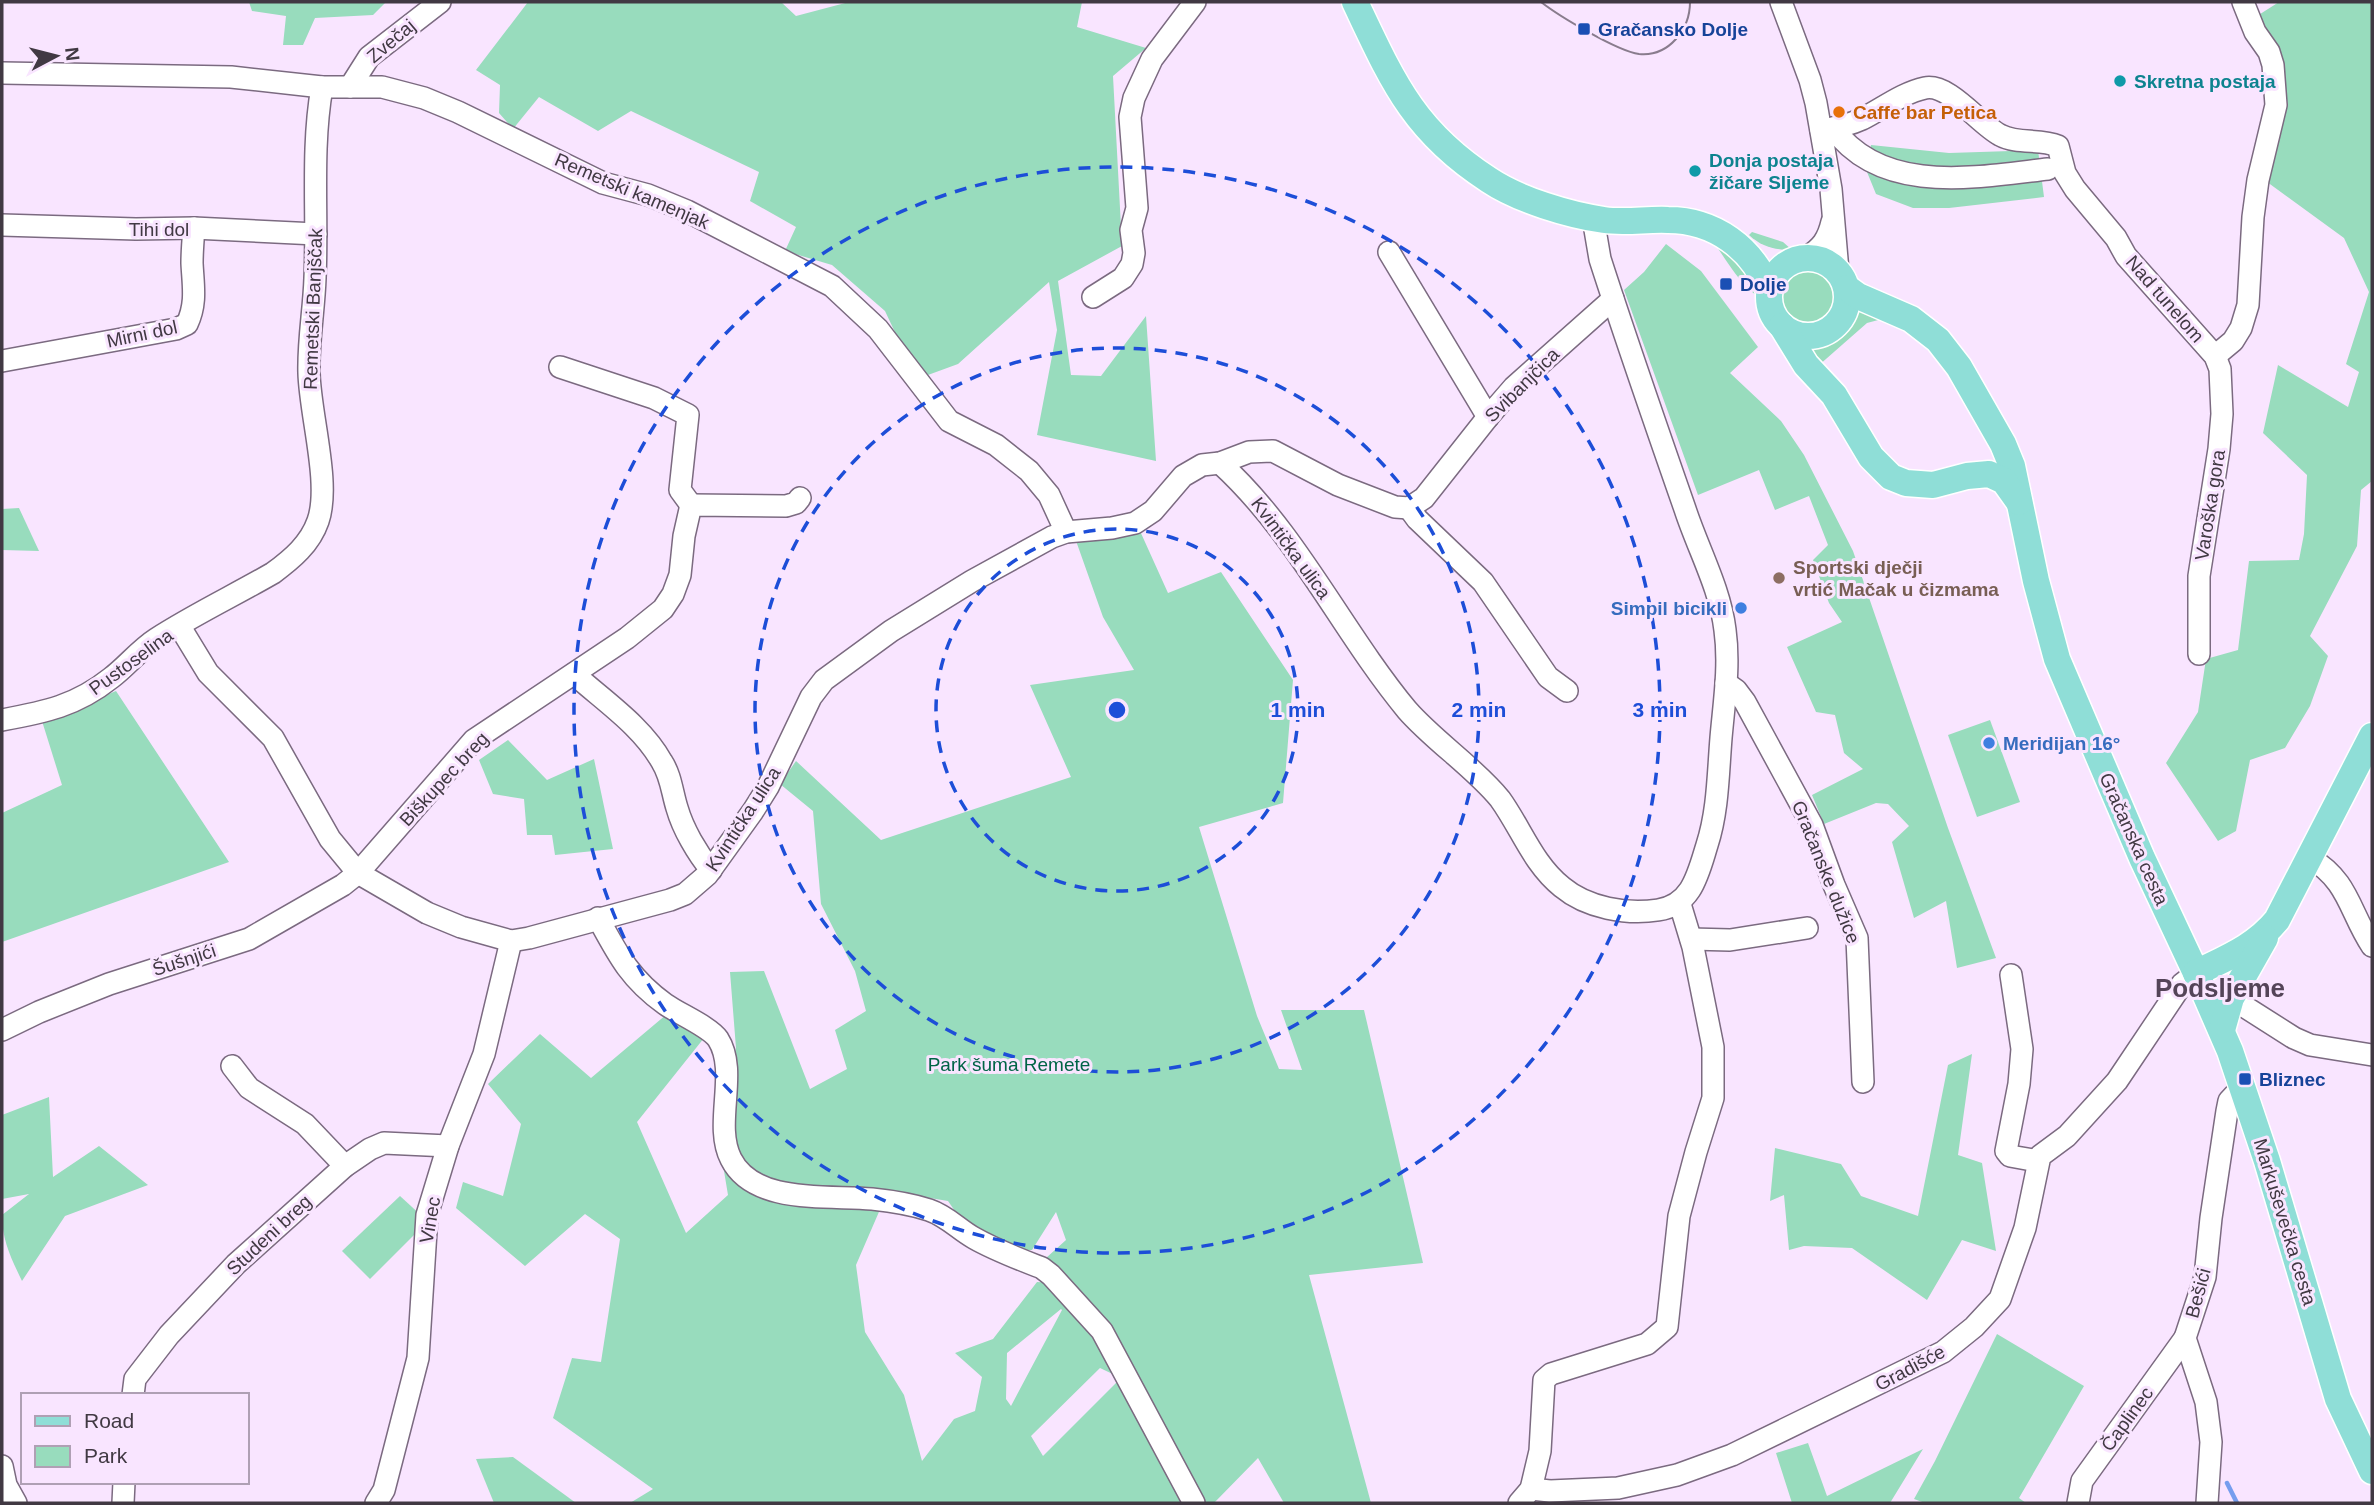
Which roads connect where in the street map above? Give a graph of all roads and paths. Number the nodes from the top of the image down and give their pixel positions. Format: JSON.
{"nodes":[{"id":1,"x":440,"y":2,"type":"edge"},
{"id":2,"x":1195,"y":2,"type":"edge"},
{"id":3,"x":1354,"y":2,"type":"edge"},
{"id":4,"x":1781,"y":2,"type":"edge"},
{"id":5,"x":2243,"y":2,"type":"edge"},
{"id":6,"x":2,"y":73,"type":"edge"},
{"id":7,"x":322,"y":87,"type":"junction"},
{"id":8,"x":350,"y":88,"type":"junction"},
{"id":9,"x":1827,"y":129,"type":"junction"},
{"id":10,"x":2048,"y":169,"type":"dead end"},
{"id":11,"x":1833,"y":214,"type":"junction"},
{"id":12,"x":1593,"y":218,"type":"junction"},
{"id":13,"x":2,"y":225,"type":"edge"},
{"id":14,"x":194,"y":228,"type":"junction"},
{"id":15,"x":316,"y":234,"type":"junction"},
{"id":16,"x":1737,"y":244,"type":"junction"},
{"id":17,"x":1389,"y":252,"type":"dead end"},
{"id":18,"x":1801,"y":258,"type":"junction"},
{"id":19,"x":1843,"y":280,"type":"junction"},
{"id":20,"x":1769,"y":291,"type":"junction"},
{"id":21,"x":1093,"y":297,"type":"dead end"},
{"id":22,"x":1613,"y":299,"type":"junction"},
{"id":23,"x":1782,"y":326,"type":"junction"},
{"id":24,"x":2216,"y":356,"type":"junction"},
{"id":25,"x":2,"y":360,"type":"edge"},
{"id":26,"x":560,"y":367,"type":"dead end"},
{"id":27,"x":1488,"y":417,"type":"junction"},
{"id":28,"x":2003,"y":444,"type":"junction"},
{"id":29,"x":1220,"y":463,"type":"junction"},
{"id":30,"x":1978,"y":474,"type":"junction"},
{"id":31,"x":800,"y":498,"type":"dead end"},
{"id":32,"x":2020,"y":503,"type":"junction"},
{"id":33,"x":691,"y":505,"type":"junction"},
{"id":34,"x":1409,"y":508,"type":"junction"},
{"id":35,"x":1066,"y":532,"type":"junction"},
{"id":36,"x":180,"y":627,"type":"junction"},
{"id":37,"x":2199,"y":654,"type":"dead end"},
{"id":38,"x":574,"y":674,"type":"junction"},
{"id":39,"x":1726,"y":683,"type":"junction"},
{"id":40,"x":1567,"y":691,"type":"dead end"},
{"id":41,"x":2,"y":720,"type":"edge"},
{"id":42,"x":2372,"y":736,"type":"edge"},
{"id":43,"x":2311,"y":858,"type":"junction"},
{"id":44,"x":710,"y":870,"type":"junction"},
{"id":45,"x":358,"y":873,"type":"junction"},
{"id":46,"x":1680,"y":904,"type":"junction"},
{"id":47,"x":598,"y":918,"type":"junction"},
{"id":48,"x":2271,"y":927,"type":"junction"},
{"id":49,"x":1807,"y":928,"type":"dead end"},
{"id":50,"x":1691,"y":939,"type":"junction"},
{"id":51,"x":512,"y":941,"type":"junction"},
{"id":52,"x":2372,"y":946,"type":"edge"},
{"id":53,"x":2196,"y":973,"type":"junction"},
{"id":54,"x":2011,"y":975,"type":"dead end"},
{"id":55,"x":2231,"y":998,"type":"junction"},
{"id":56,"x":2,"y":1030,"type":"edge"},
{"id":57,"x":2222,"y":1030,"type":"junction"},
{"id":58,"x":2372,"y":1055,"type":"edge"},
{"id":59,"x":232,"y":1066,"type":"dead end"},
{"id":60,"x":1863,"y":1082,"type":"dead end"},
{"id":61,"x":2242,"y":1087,"type":"junction"},
{"id":62,"x":448,"y":1146,"type":"junction"},
{"id":63,"x":2038,"y":1161,"type":"junction"},
{"id":64,"x":345,"y":1166,"type":"junction"},
{"id":65,"x":2185,"y":1338,"type":"junction"},
{"id":66,"x":133,"y":1393,"type":"edge"},
{"id":67,"x":2,"y":1466,"type":"edge"},
{"id":68,"x":2372,"y":1471,"type":"edge"},
{"id":69,"x":124,"y":1484,"type":"edge"},
{"id":70,"x":1525,"y":1496,"type":"edge"},
{"id":71,"x":16,"y":1503,"type":"edge"},
{"id":72,"x":123,"y":1503,"type":"edge"},
{"id":73,"x":376,"y":1503,"type":"edge"},
{"id":74,"x":1194,"y":1503,"type":"edge"},
{"id":75,"x":2078,"y":1503,"type":"edge"},
{"id":76,"x":2207,"y":1503,"type":"edge"}],
"edges":[{"from":1,"to":8,"type":"street","name":"Zvečaj"},
{"from":2,"to":21,"type":"street"},
{"from":3,"to":12,"type":"main road"},
{"from":4,"to":9,"type":"street"},
{"from":5,"to":24,"type":"street","name":"Nad tunelom"},
{"from":6,"to":7,"type":"street","name":"Remetski kamenjak"},
{"from":7,"to":8,"type":"street","name":"Remetski kamenjak"},
{"from":7,"to":15,"type":"street","name":"Remetski Banjščak"},
{"from":8,"to":35,"type":"street","name":"Remetski kamenjak"},
{"from":9,"to":10,"type":"street"},
{"from":9,"to":11,"type":"street"},
{"from":9,"to":24,"type":"street","name":"Nad tunelom"},
{"from":11,"to":18,"type":"street"},
{"from":11,"to":19,"type":"street"},
{"from":12,"to":16,"type":"main road"},
{"from":12,"to":22,"type":"street"},
{"from":13,"to":14,"type":"street","name":"Tihi dol"},
{"from":14,"to":15,"type":"street","name":"Tihi dol"},
{"from":14,"to":25,"type":"street","name":"Mirni dol"},
{"from":15,"to":36,"type":"street","name":"Remetski Banjščak"},
{"from":16,"to":18,"type":"main road"},
{"from":16,"to":20,"type":"main road"},
{"from":17,"to":27,"type":"street"},
{"from":18,"to":19,"type":"main road"},
{"from":18,"to":20,"type":"main road"},
{"from":19,"to":23,"type":"main road"},
{"from":19,"to":28,"type":"main road","name":"Gračanska cesta"},
{"from":20,"to":23,"type":"main road"},
{"from":22,"to":27,"type":"street","name":"Svibanjčica"},
{"from":22,"to":39,"type":"street"},
{"from":23,"to":30,"type":"main road"},
{"from":24,"to":37,"type":"street","name":"Varoška gora"},
{"from":26,"to":33,"type":"street","name":"Biškupec breg"},
{"from":27,"to":34,"type":"street","name":"Svibanjčica"},
{"from":28,"to":30,"type":"main road"},
{"from":28,"to":32,"type":"main road","name":"Gračanska cesta"},
{"from":29,"to":34,"type":"street"},
{"from":29,"to":35,"type":"street","name":"Kvintička ulica"},
{"from":29,"to":46,"type":"street","name":"Kvintička ulica"},
{"from":30,"to":32,"type":"main road","name":"Gračanska cesta"},
{"from":31,"to":33,"type":"street"},
{"from":32,"to":53,"type":"main road","name":"Gračanska cesta"},
{"from":33,"to":38,"type":"street","name":"Biškupec breg"},
{"from":34,"to":40,"type":"street"},
{"from":35,"to":44,"type":"street","name":"Kvintička ulica"},
{"from":36,"to":41,"type":"street","name":"Pustoselina"},
{"from":36,"to":45,"type":"street","name":"Kvintička ulica"},
{"from":38,"to":44,"type":"street"},
{"from":38,"to":45,"type":"street","name":"Biškupec breg"},
{"from":39,"to":46,"type":"street"},
{"from":39,"to":60,"type":"street","name":"Gračanske dužice"},
{"from":42,"to":43,"type":"main road"},
{"from":43,"to":48,"type":"main road"},
{"from":43,"to":52,"type":"street"},
{"from":44,"to":47,"type":"street","name":"Kvintička ulica"},
{"from":45,"to":51,"type":"street","name":"Kvintička ulica"},
{"from":45,"to":56,"type":"street","name":"Šušnjići"},
{"from":46,"to":50,"type":"street"},
{"from":47,"to":51,"type":"street","name":"Kvintička ulica"},
{"from":47,"to":74,"type":"street"},
{"from":48,"to":53,"type":"main road"},
{"from":48,"to":55,"type":"main road"},
{"from":49,"to":50,"type":"street","name":"Gračanske dužice"},
{"from":50,"to":70,"type":"street"},
{"from":51,"to":62,"type":"street","name":"Vinec"},
{"from":53,"to":57,"type":"main road","name":"Markuševečka cesta"},
{"from":53,"to":63,"type":"street"},
{"from":54,"to":63,"type":"street"},
{"from":55,"to":57,"type":"main road"},
{"from":55,"to":58,"type":"street"},
{"from":57,"to":61,"type":"main road","name":"Markuševečka cesta"},
{"from":59,"to":64,"type":"street"},
{"from":61,"to":65,"type":"street","name":"Bešići"},
{"from":61,"to":68,"type":"main road","name":"Markuševečka cesta"},
{"from":62,"to":64,"type":"street","name":"Studeni breg"},
{"from":62,"to":73,"type":"street","name":"Vinec"},
{"from":63,"to":70,"type":"street","name":"Gradišće"},
{"from":64,"to":66,"type":"street","name":"Studeni breg"},
{"from":65,"to":75,"type":"street","name":"Čaplinec"},
{"from":65,"to":76,"type":"street","name":"Bešići"},
{"from":67,"to":71,"type":"street"},
{"from":69,"to":72,"type":"street"}]}
